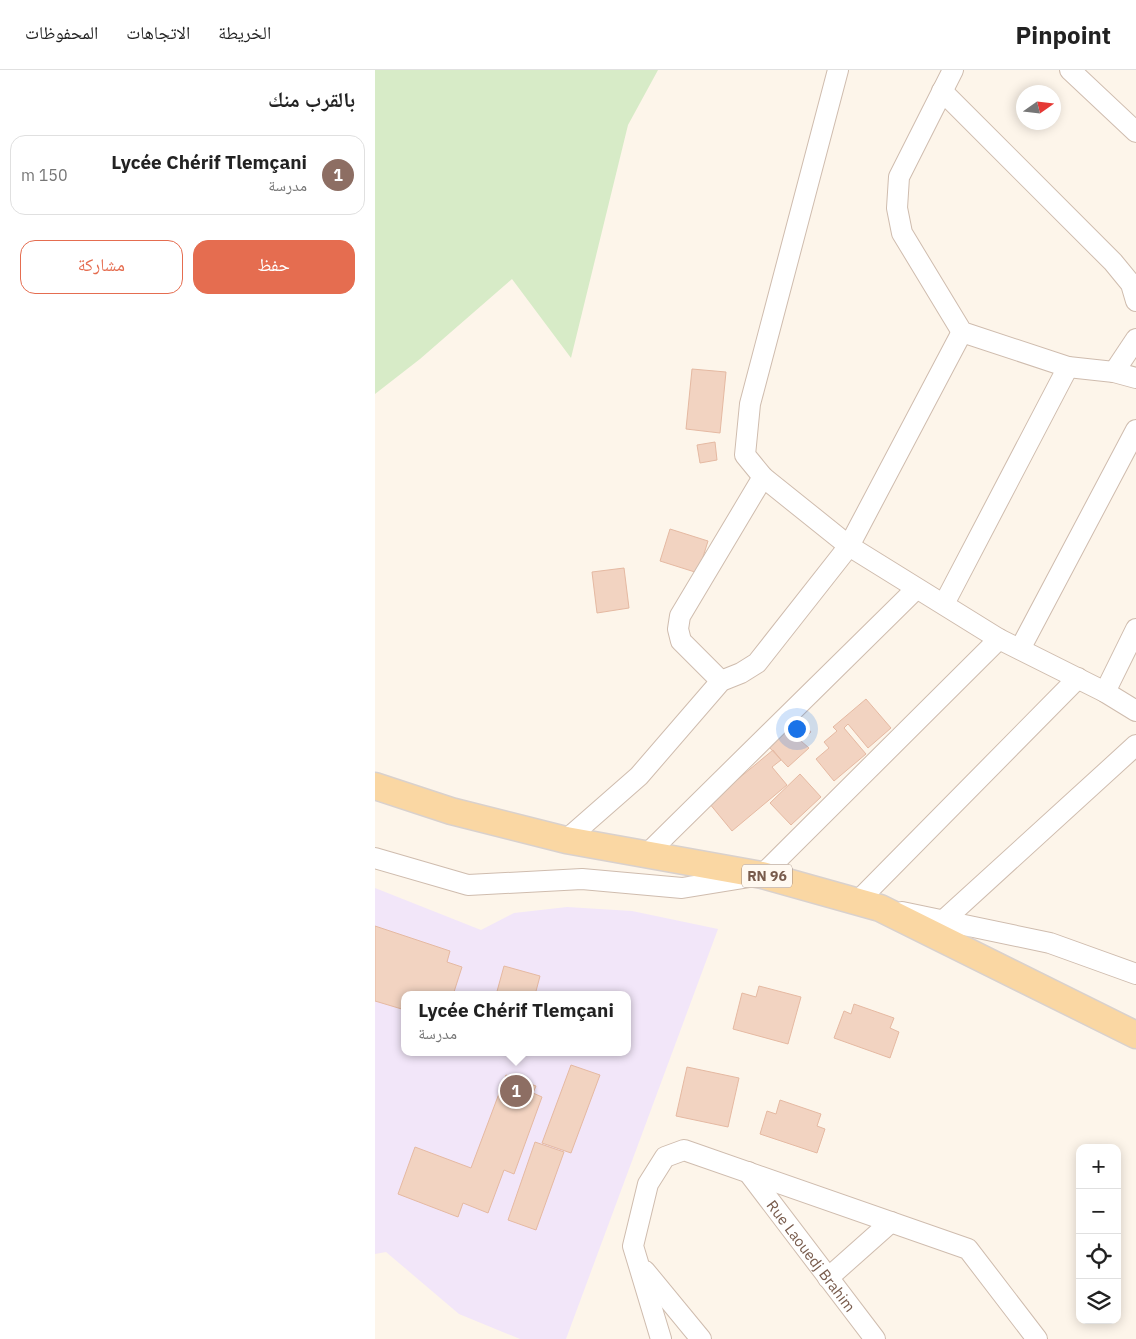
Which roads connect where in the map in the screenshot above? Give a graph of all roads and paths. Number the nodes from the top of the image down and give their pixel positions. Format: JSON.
{"nodes":[{"id":1,"x":838,"y":70,"type":"edge"},
{"id":2,"x":953,"y":70,"type":"edge"},
{"id":3,"x":1071,"y":70,"type":"edge"},
{"id":4,"x":942,"y":91,"type":"junction"},
{"id":5,"x":1136,"y":132,"type":"edge"},
{"id":6,"x":1136,"y":301,"type":"edge"},
{"id":7,"x":962,"y":332,"type":"junction"},
{"id":8,"x":1136,"y":339,"type":"edge"},
{"id":9,"x":1068,"y":367,"type":"junction"},
{"id":10,"x":1114,"y":372,"type":"junction"},
{"id":11,"x":1136,"y":378,"type":"edge"},
{"id":12,"x":1136,"y":430,"type":"edge"},
{"id":13,"x":763,"y":477,"type":"junction"},
{"id":14,"x":849,"y":546,"type":"junction"},
{"id":15,"x":916,"y":589,"type":"junction"},
{"id":16,"x":944,"y":604,"type":"junction"},
{"id":17,"x":1136,"y":629,"type":"edge"},
{"id":18,"x":999,"y":639,"type":"junction"},
{"id":19,"x":1020,"y":649,"type":"junction"},
{"id":20,"x":1078,"y":678,"type":"junction"},
{"id":21,"x":721,"y":681,"type":"junction"},
{"id":22,"x":1105,"y":692,"type":"junction"},
{"id":23,"x":1136,"y":710,"type":"edge"},
{"id":24,"x":1136,"y":744,"type":"edge"},
{"id":25,"x":375,"y":786,"type":"edge"},
{"id":26,"x":567,"y":840,"type":"junction"},
{"id":27,"x":647,"y":854,"type":"junction"},
{"id":28,"x":375,"y":858,"type":"edge"},
{"id":29,"x":762,"y":875,"type":"junction"},
{"id":30,"x":869,"y":905,"type":"junction"},
{"id":31,"x":945,"y":920,"type":"junction"},
{"id":32,"x":1136,"y":974,"type":"edge"},
{"id":33,"x":1136,"y":1035,"type":"edge"},
{"id":34,"x":748,"y":1172,"type":"junction"},
{"id":35,"x":891,"y":1222,"type":"junction"},
{"id":36,"x":639,"y":1264,"type":"junction"},
{"id":37,"x":828,"y":1278,"type":"junction"},
{"id":38,"x":661,"y":1339,"type":"edge"},
{"id":39,"x":701,"y":1339,"type":"edge"},
{"id":40,"x":875,"y":1339,"type":"edge"},
{"id":41,"x":1037,"y":1339,"type":"edge"}],
"edges":[{"from":1,"to":13,"type":"street"},
{"from":2,"to":4,"type":"street"},
{"from":3,"to":5,"type":"street"},
{"from":4,"to":6,"type":"street"},
{"from":4,"to":7,"type":"street"},
{"from":7,"to":9,"type":"street"},
{"from":7,"to":14,"type":"street"},
{"from":8,"to":10,"type":"street"},
{"from":9,"to":10,"type":"street"},
{"from":9,"to":16,"type":"street"},
{"from":10,"to":11,"type":"street"},
{"from":12,"to":19,"type":"street"},
{"from":13,"to":14,"type":"street"},
{"from":13,"to":21,"type":"street"},
{"from":14,"to":15,"type":"street"},
{"from":14,"to":21,"type":"street"},
{"from":15,"to":16,"type":"street"},
{"from":15,"to":27,"type":"street"},
{"from":16,"to":18,"type":"street"},
{"from":17,"to":22,"type":"street"},
{"from":18,"to":19,"type":"street"},
{"from":18,"to":29,"type":"street"},
{"from":19,"to":20,"type":"street"},
{"from":20,"to":22,"type":"street"},
{"from":20,"to":30,"type":"street"},
{"from":21,"to":26,"type":"street"},
{"from":22,"to":23,"type":"street"},
{"from":24,"to":31,"type":"street"},
{"from":25,"to":26,"type":"main road","number":"RN 96"},
{"from":26,"to":27,"type":"main road","number":"RN 96"},
{"from":27,"to":29,"type":"main road","number":"RN 96"},
{"from":28,"to":29,"type":"street"},
{"from":29,"to":30,"type":"main road","number":"RN 96"},
{"from":30,"to":31,"type":"street"},
{"from":30,"to":33,"type":"main road","number":"RN 96"},
{"from":31,"to":32,"type":"street"},
{"from":34,"to":35,"type":"street"},
{"from":34,"to":36,"type":"street"},
{"from":34,"to":37,"type":"street","name":"Rue Laouedj Brahim"},
{"from":35,"to":37,"type":"street"},
{"from":35,"to":41,"type":"street"},
{"from":36,"to":38,"type":"street"},
{"from":36,"to":39,"type":"street"},
{"from":37,"to":40,"type":"street","name":"Rue Laouedj Brahim"}]}
